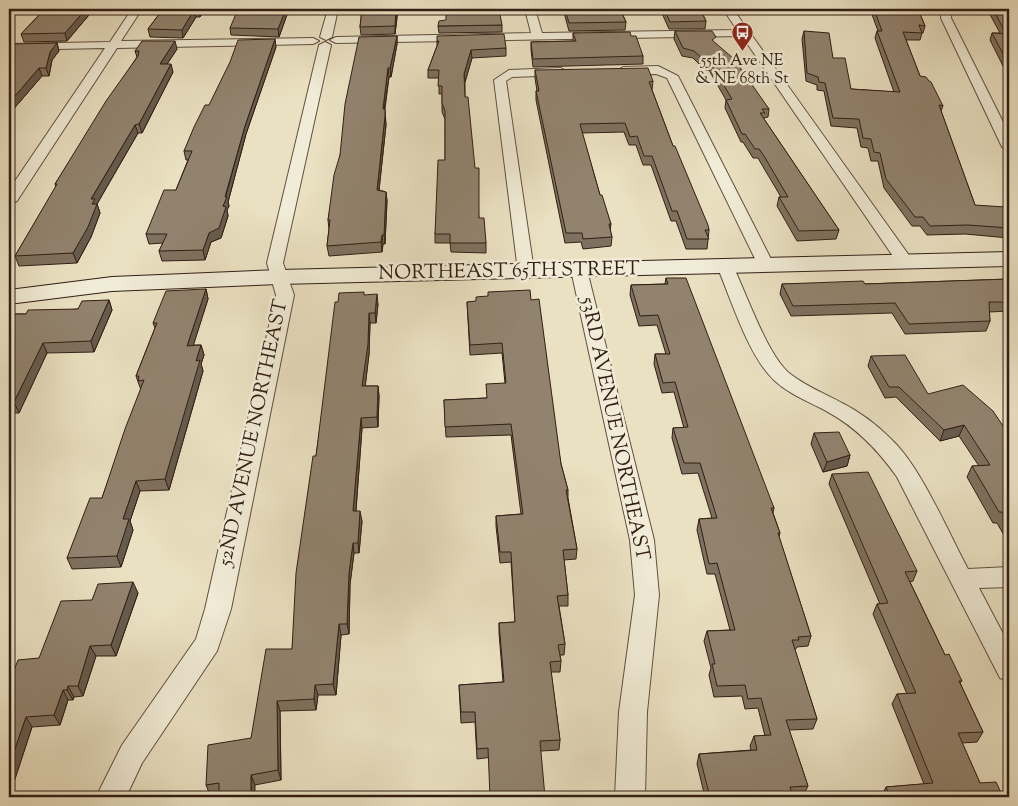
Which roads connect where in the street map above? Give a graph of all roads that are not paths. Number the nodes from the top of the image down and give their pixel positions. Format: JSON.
{"nodes":[{"id":1,"x":137,"y":9,"type":"edge"},
{"id":2,"x":332,"y":9,"type":"edge"},
{"id":3,"x":530,"y":9,"type":"edge"},
{"id":4,"x":728,"y":9,"type":"edge"},
{"id":5,"x":947,"y":9,"type":"edge"},
{"id":6,"x":745,"y":33,"type":"junction"},
{"id":7,"x":537,"y":36,"type":"junction"},
{"id":8,"x":325,"y":41,"type":"junction"},
{"id":9,"x":112,"y":45,"type":"junction"},
{"id":10,"x":9,"y":47,"type":"edge"},
{"id":11,"x":615,"y":71,"type":"edge"},
{"id":12,"x":575,"y":72,"type":"edge"},
{"id":13,"x":1009,"y":147,"type":"edge"},
{"id":14,"x":9,"y":201,"type":"edge"},
{"id":15,"x":1009,"y":259,"type":"edge"},
{"id":16,"x":905,"y":261,"type":"junction"},
{"id":17,"x":766,"y":265,"type":"junction"},
{"id":18,"x":725,"y":266,"type":"junction"},
{"id":19,"x":579,"y":270,"type":"junction"},
{"id":20,"x":526,"y":272,"type":"junction"},
{"id":21,"x":280,"y":277,"type":"junction"},
{"id":22,"x":9,"y":297,"type":"edge"},
{"id":23,"x":1009,"y":577,"type":"edge"},
{"id":24,"x":960,"y":579,"type":"junction"},
{"id":25,"x":1009,"y":670,"type":"edge"},
{"id":26,"x":111,"y":797,"type":"edge"},
{"id":27,"x":630,"y":797,"type":"edge"}],
"edges":[{"from":1,"to":9,"type":"street"},
{"from":2,"to":8,"type":"street","name":"52ND AVENUE NORTHEAST"},
{"from":3,"to":7,"type":"street"},
{"from":4,"to":6,"type":"street"},
{"from":5,"to":13,"type":"street"},
{"from":6,"to":7,"type":"street"},
{"from":6,"to":16,"type":"street"},
{"from":7,"to":8,"type":"street"},
{"from":8,"to":9,"type":"street"},
{"from":8,"to":21,"type":"street","name":"52ND AVENUE NORTHEAST"},
{"from":9,"to":10,"type":"street"},
{"from":9,"to":14,"type":"street"},
{"from":11,"to":17,"type":"street"},
{"from":12,"to":20,"type":"street"},
{"from":15,"to":16,"type":"main road","name":"NORTHEAST 65TH STREET"},
{"from":16,"to":17,"type":"main road","name":"NORTHEAST 65TH STREET"},
{"from":17,"to":18,"type":"main road","name":"NORTHEAST 65TH STREET"},
{"from":18,"to":19,"type":"main road","name":"NORTHEAST 65TH STREET"},
{"from":18,"to":24,"type":"street"},
{"from":19,"to":20,"type":"main road","name":"NORTHEAST 65TH STREET"},
{"from":19,"to":27,"type":"street","name":"53RD AVENUE NORTHEAST"},
{"from":20,"to":21,"type":"main road","name":"NORTHEAST 65TH STREET"},
{"from":21,"to":22,"type":"main road","name":"NORTHEAST 65TH STREET"},
{"from":21,"to":26,"type":"street","name":"52ND AVENUE NORTHEAST"},
{"from":23,"to":24,"type":"street"},
{"from":24,"to":25,"type":"street"}]}
